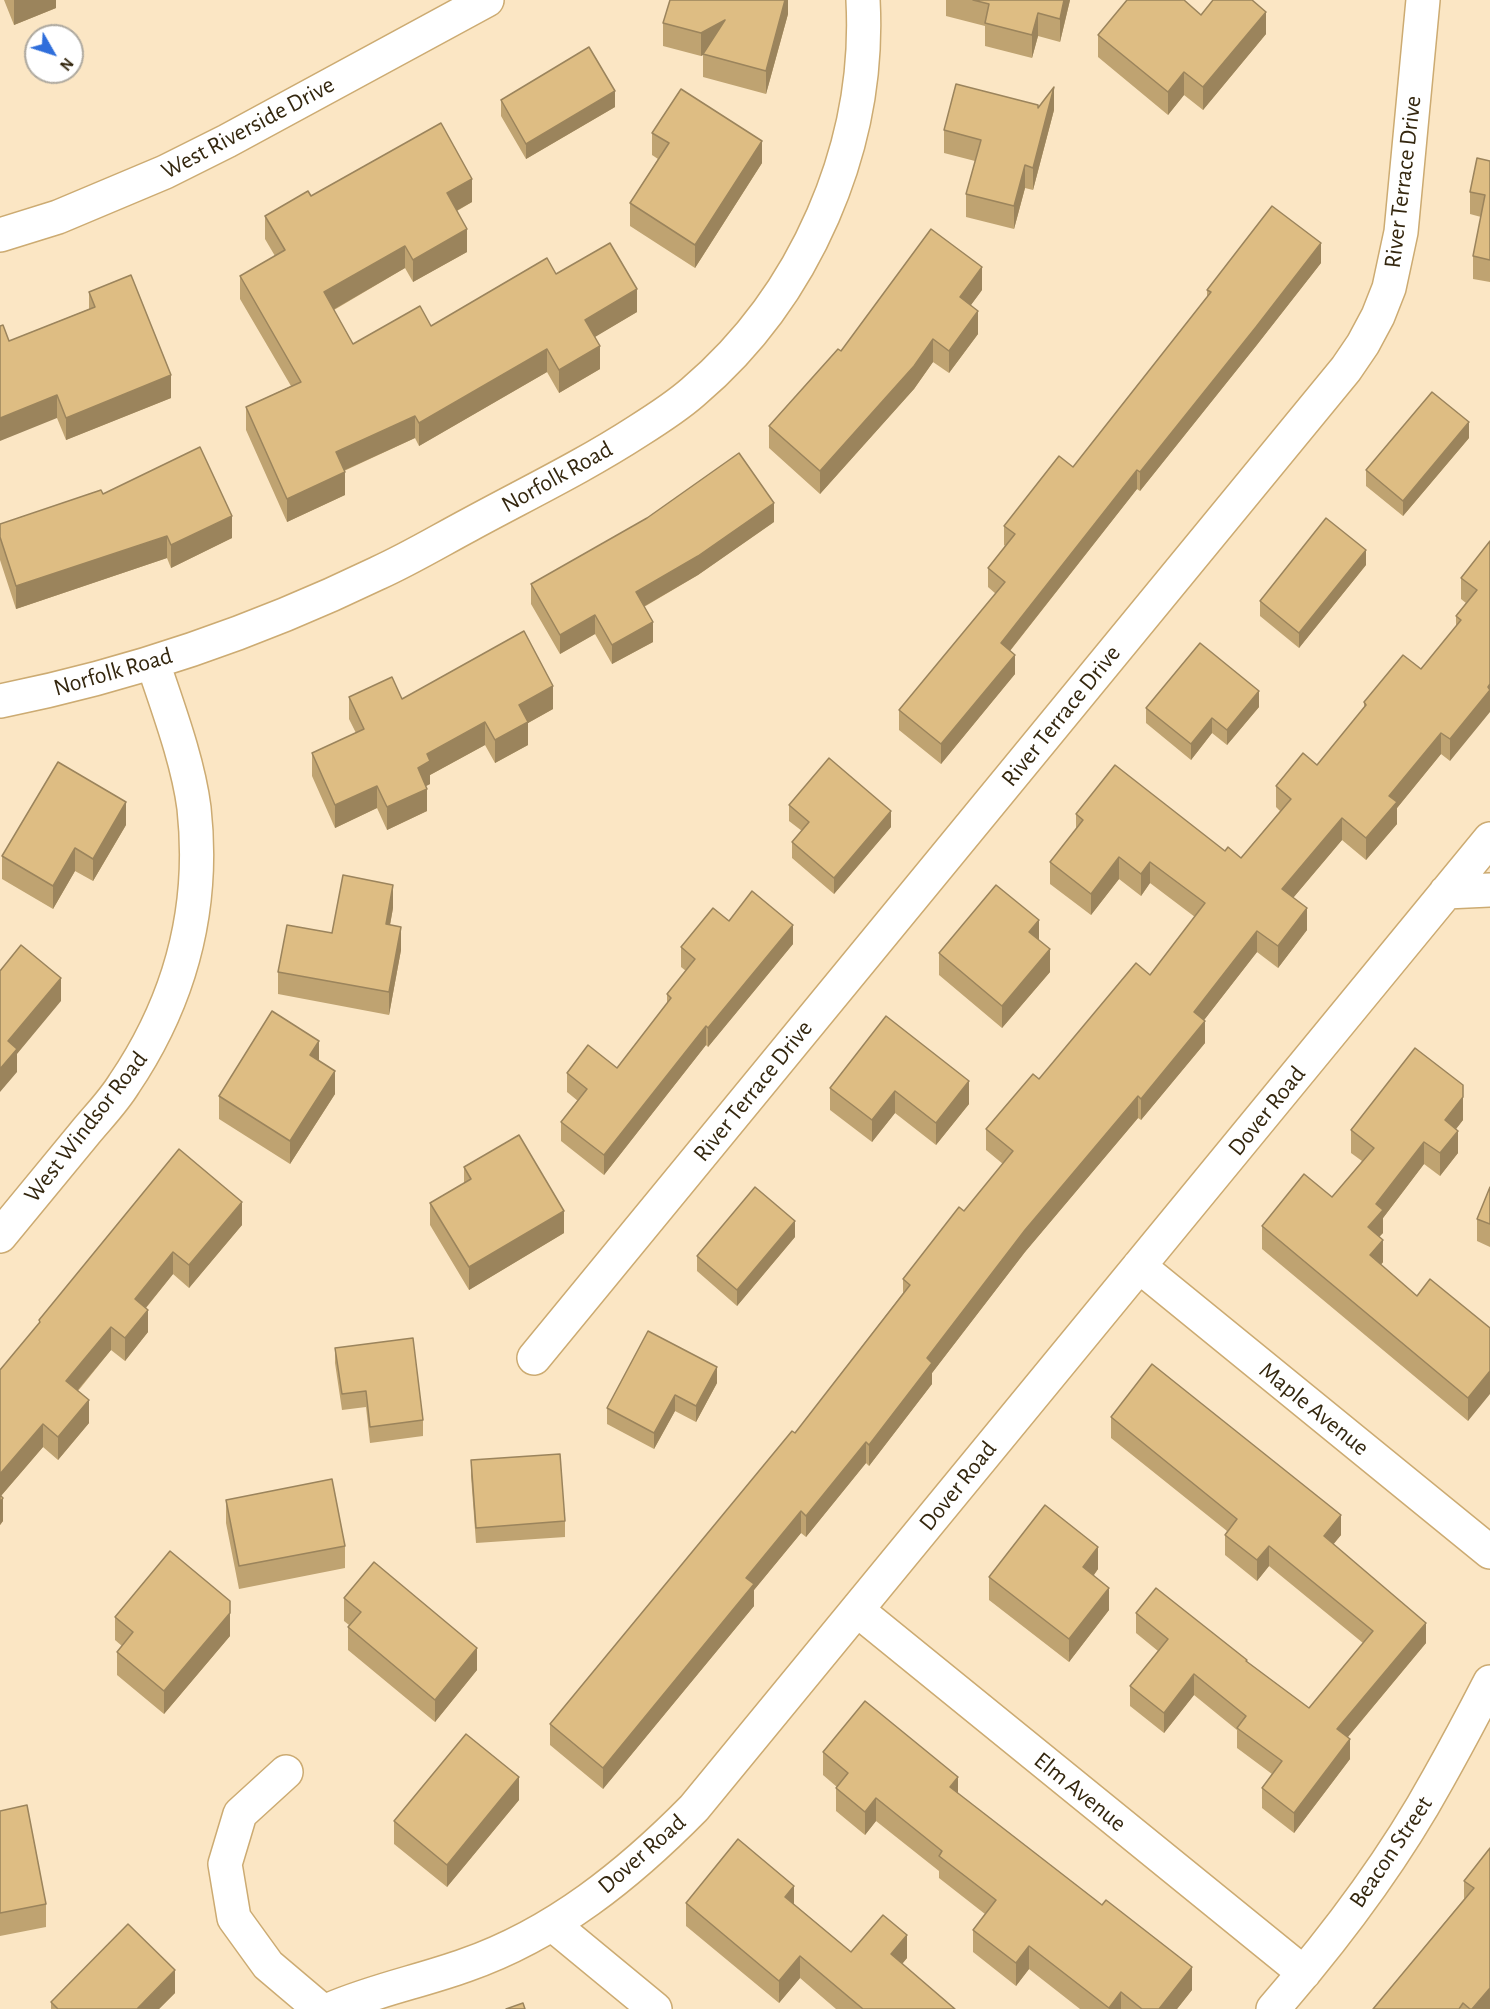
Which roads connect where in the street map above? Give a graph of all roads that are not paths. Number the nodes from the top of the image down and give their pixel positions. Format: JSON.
{"nodes":[{"id":1,"x":487,"y":0,"type":"edge"},
{"id":2,"x":863,"y":0,"type":"edge"},
{"id":3,"x":1423,"y":0,"type":"edge"},
{"id":4,"x":0,"y":235,"type":"edge"},
{"id":5,"x":153,"y":663,"type":"junction"},
{"id":6,"x":0,"y":701,"type":"edge"},
{"id":7,"x":1490,"y":839,"type":"edge"},
{"id":8,"x":1490,"y":890,"type":"edge"},
{"id":9,"x":1446,"y":892,"type":"junction"},
{"id":10,"x":0,"y":1236,"type":"edge"},
{"id":11,"x":1139,"y":1266,"type":"junction"},
{"id":12,"x":534,"y":1358,"type":"dead end"},
{"id":13,"x":1490,"y":1552,"type":"edge"},
{"id":14,"x":856,"y":1610,"type":"junction"},
{"id":15,"x":1490,"y":1682,"type":"edge"},
{"id":16,"x":286,"y":1772,"type":"dead end"},
{"id":17,"x":552,"y":1924,"type":"junction"},
{"id":18,"x":1304,"y":1973,"type":"junction"},
{"id":19,"x":320,"y":2009,"type":"edge"},
{"id":20,"x":332,"y":2009,"type":"edge"},
{"id":21,"x":655,"y":2009,"type":"edge"},
{"id":22,"x":1273,"y":2009,"type":"edge"}],
"edges":[{"from":1,"to":4,"type":"street","name":"West Riverside Drive"},
{"from":2,"to":5,"type":"street","name":"Norfolk Road"},
{"from":3,"to":12,"type":"street","name":"River Terrace Drive"},
{"from":5,"to":6,"type":"street","name":"Norfolk Road"},
{"from":5,"to":10,"type":"street","name":"West Windsor Road"},
{"from":7,"to":9,"type":"street","name":"Dover Road"},
{"from":8,"to":9,"type":"street"},
{"from":9,"to":11,"type":"street","name":"Dover Road"},
{"from":11,"to":13,"type":"street","name":"Maple Avenue"},
{"from":11,"to":14,"type":"street","name":"Dover Road"},
{"from":14,"to":17,"type":"street","name":"Dover Road"},
{"from":14,"to":18,"type":"street","name":"Elm Avenue"},
{"from":15,"to":18,"type":"street","name":"Beacon Street"},
{"from":16,"to":19,"type":"street"},
{"from":17,"to":20,"type":"street","name":"Dover Road"},
{"from":17,"to":21,"type":"street"},
{"from":18,"to":22,"type":"street","name":"Beacon Street"}]}
